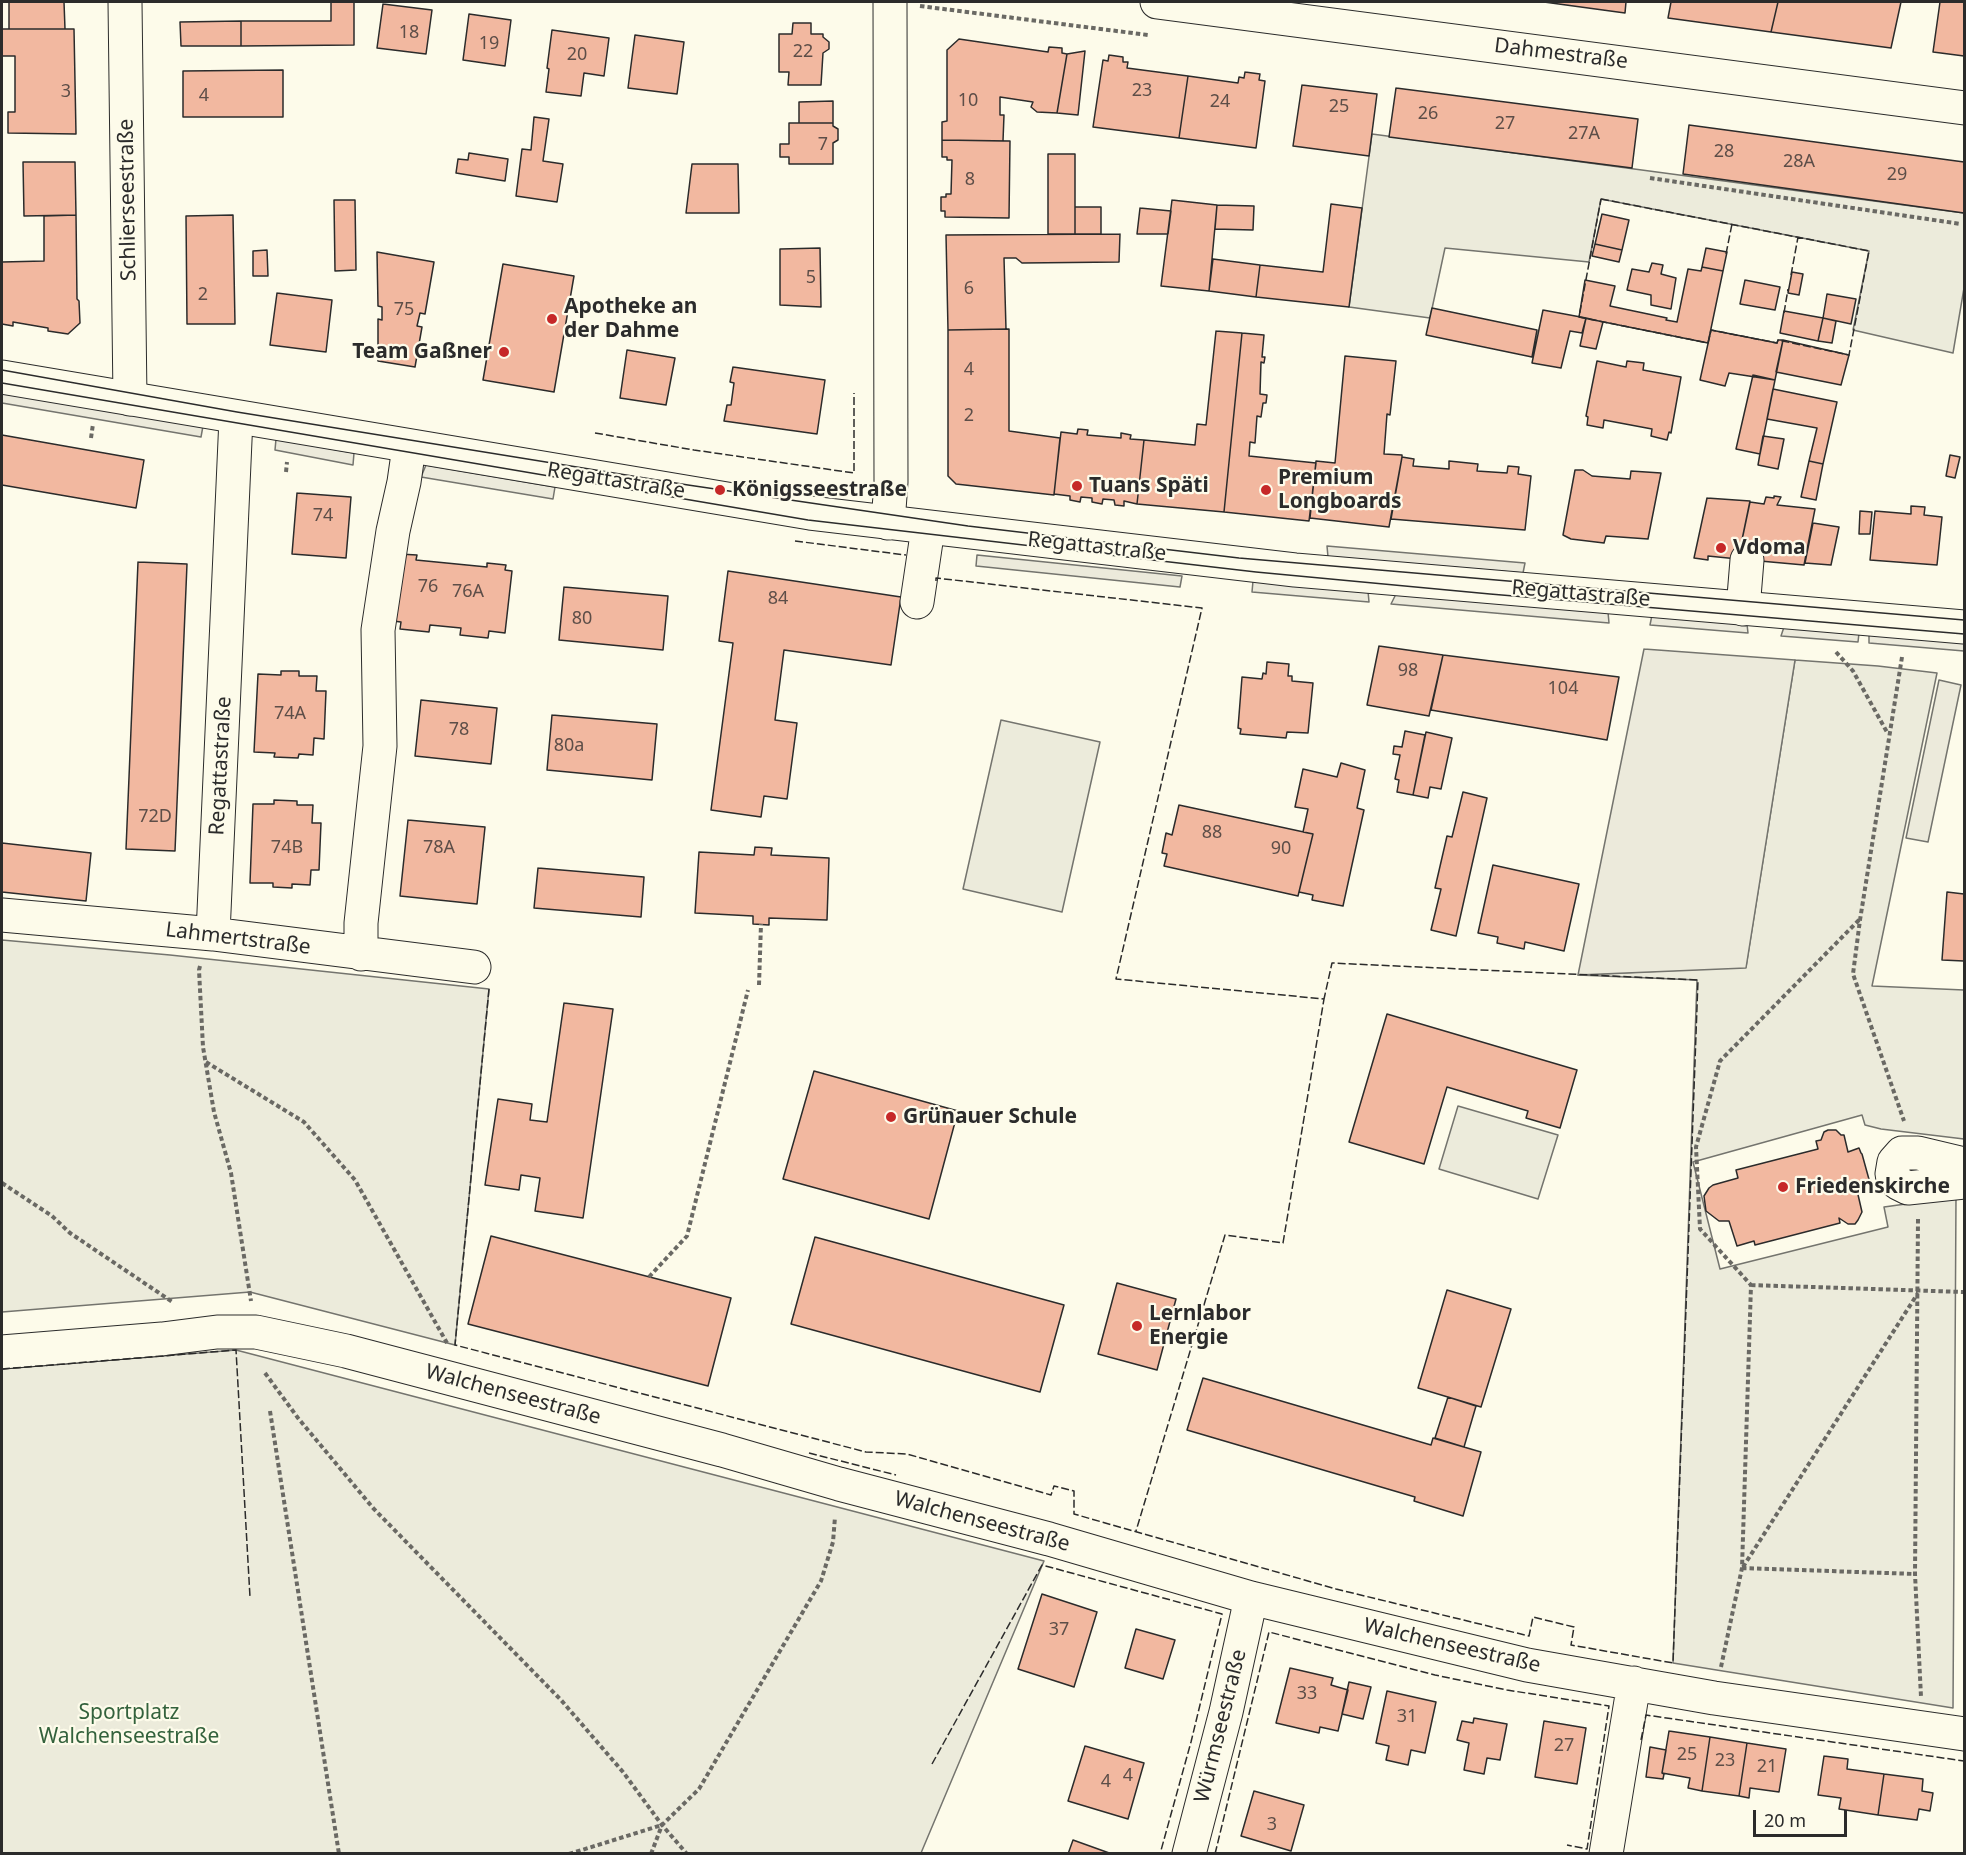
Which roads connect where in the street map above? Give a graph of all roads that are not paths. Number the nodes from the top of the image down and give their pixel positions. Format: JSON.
{"nodes":[{"id":1,"x":125,"y":2,"type":"edge"},
{"id":2,"x":891,"y":2,"type":"edge"},
{"id":3,"x":1156,"y":2,"type":"edge"},
{"id":4,"x":1965,"y":108,"type":"edge"},
{"id":5,"x":2,"y":377,"type":"edge"},
{"id":6,"x":130,"y":399,"type":"junction"},
{"id":7,"x":236,"y":418,"type":"junction"},
{"id":8,"x":409,"y":447,"type":"junction"},
{"id":9,"x":888,"y":523,"type":"junction"},
{"id":10,"x":928,"y":528,"type":"junction"},
{"id":11,"x":1747,"y":560,"type":"dead end"},
{"id":12,"x":917,"y":602,"type":"dead end"},
{"id":13,"x":1743,"y":609,"type":"junction"},
{"id":14,"x":1965,"y":627,"type":"edge"},
{"id":15,"x":2,"y":915,"type":"edge"},
{"id":16,"x":213,"y":934,"type":"junction"},
{"id":17,"x":361,"y":954,"type":"junction"},
{"id":18,"x":474,"y":967,"type":"dead end"},
{"id":19,"x":1965,"y":1164,"type":"edge"},
{"id":20,"x":1965,"y":1182,"type":"edge"},
{"id":21,"x":2,"y":1352,"type":"edge"},
{"id":22,"x":1251,"y":1598,"type":"junction"},
{"id":23,"x":1634,"y":1683,"type":"junction"},
{"id":24,"x":1965,"y":1734,"type":"edge"},
{"id":25,"x":1190,"y":1854,"type":"edge"},
{"id":26,"x":1606,"y":1854,"type":"edge"}],
"edges":[{"from":1,"to":6,"type":"street","name":"Schlierseestraße"},
{"from":2,"to":9,"type":"street"},
{"from":3,"to":4,"type":"street","name":"Dahmestraße"},
{"from":5,"to":6,"type":"street","name":"Regattastraße"},
{"from":6,"to":7,"type":"street","name":"Regattastraße"},
{"from":7,"to":8,"type":"street","name":"Regattastraße"},
{"from":7,"to":16,"type":"street","name":"Regattastraße"},
{"from":8,"to":9,"type":"street","name":"Regattastraße"},
{"from":8,"to":17,"type":"street"},
{"from":9,"to":10,"type":"street","name":"Regattastraße"},
{"from":10,"to":12,"type":"street"},
{"from":10,"to":13,"type":"street","name":"Regattastraße"},
{"from":11,"to":13,"type":"street"},
{"from":13,"to":14,"type":"street","name":"Regattastraße"},
{"from":15,"to":16,"type":"street","name":"Lahmertstraße"},
{"from":16,"to":17,"type":"street","name":"Lahmertstraße"},
{"from":17,"to":18,"type":"street","name":"Lahmertstraße"},
{"from":19,"to":20,"type":"street"},
{"from":21,"to":22,"type":"street","name":"Walchenseestraße"},
{"from":22,"to":23,"type":"street","name":"Walchenseestraße"},
{"from":22,"to":25,"type":"street","name":"Würmseestraße"},
{"from":23,"to":24,"type":"street","name":"Walchenseestraße"},
{"from":23,"to":26,"type":"street"}]}
